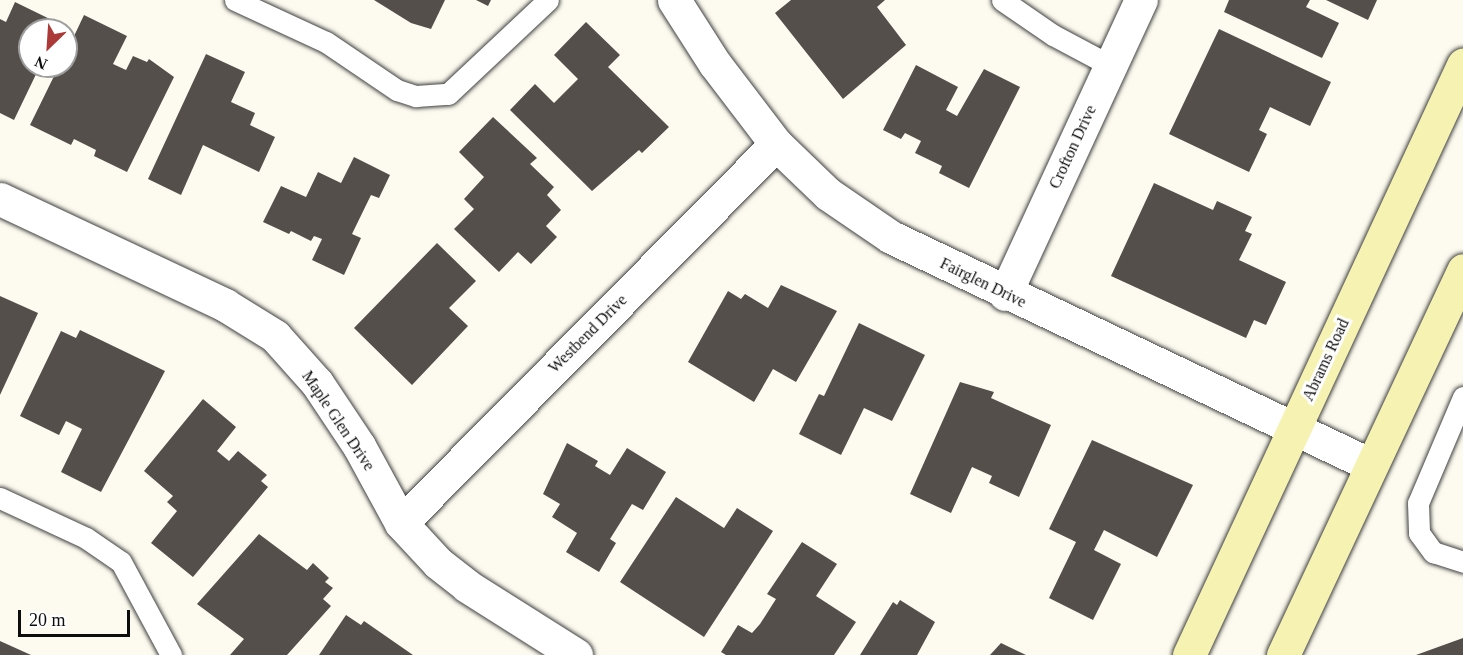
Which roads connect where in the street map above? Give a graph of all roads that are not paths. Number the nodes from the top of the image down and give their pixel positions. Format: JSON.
{"nodes":[{"id":1,"x":235,"y":0,"type":"edge"},
{"id":2,"x":548,"y":0,"type":"edge"},
{"id":3,"x":674,"y":0,"type":"edge"},
{"id":4,"x":1002,"y":0,"type":"edge"},
{"id":5,"x":1141,"y":0,"type":"edge"},
{"id":6,"x":1463,"y":65,"type":"edge"},
{"id":7,"x":1111,"y":66,"type":"junction"},
{"id":8,"x":776,"y":144,"type":"junction"},
{"id":9,"x":0,"y":199,"type":"edge"},
{"id":10,"x":1463,"y":270,"type":"edge"},
{"id":11,"x":1005,"y":294,"type":"junction"},
{"id":12,"x":1463,"y":397,"type":"edge"},
{"id":13,"x":1294,"y":429,"type":"junction"},
{"id":14,"x":1371,"y":465,"type":"junction"},
{"id":15,"x":0,"y":498,"type":"edge"},
{"id":16,"x":401,"y":523,"type":"junction"},
{"id":17,"x":1463,"y":562,"type":"edge"},
{"id":18,"x":171,"y":655,"type":"edge"},
{"id":19,"x":576,"y":655,"type":"edge"},
{"id":20,"x":1189,"y":655,"type":"edge"},
{"id":21,"x":1283,"y":655,"type":"edge"}],
"edges":[{"from":1,"to":2,"type":"lane"},
{"from":3,"to":8,"type":"street","name":"Fairglen Drive"},
{"from":4,"to":7,"type":"lane"},
{"from":5,"to":7,"type":"street","name":"Crofton Drive"},
{"from":6,"to":13,"type":"main road","name":"Abrams Road"},
{"from":7,"to":11,"type":"street","name":"Crofton Drive"},
{"from":8,"to":11,"type":"street","name":"Fairglen Drive"},
{"from":8,"to":16,"type":"street","name":"Westbend Drive"},
{"from":9,"to":16,"type":"street","name":"Maple Glen Drive"},
{"from":10,"to":14,"type":"main road"},
{"from":11,"to":13,"type":"street","name":"Fairglen Drive"},
{"from":12,"to":17,"type":"lane"},
{"from":13,"to":14,"type":"street","name":"Fairglen Drive"},
{"from":13,"to":20,"type":"main road","name":"Abrams Road"},
{"from":14,"to":21,"type":"main road"},
{"from":15,"to":18,"type":"lane"},
{"from":16,"to":19,"type":"street","name":"Maple Glen Drive"}]}
